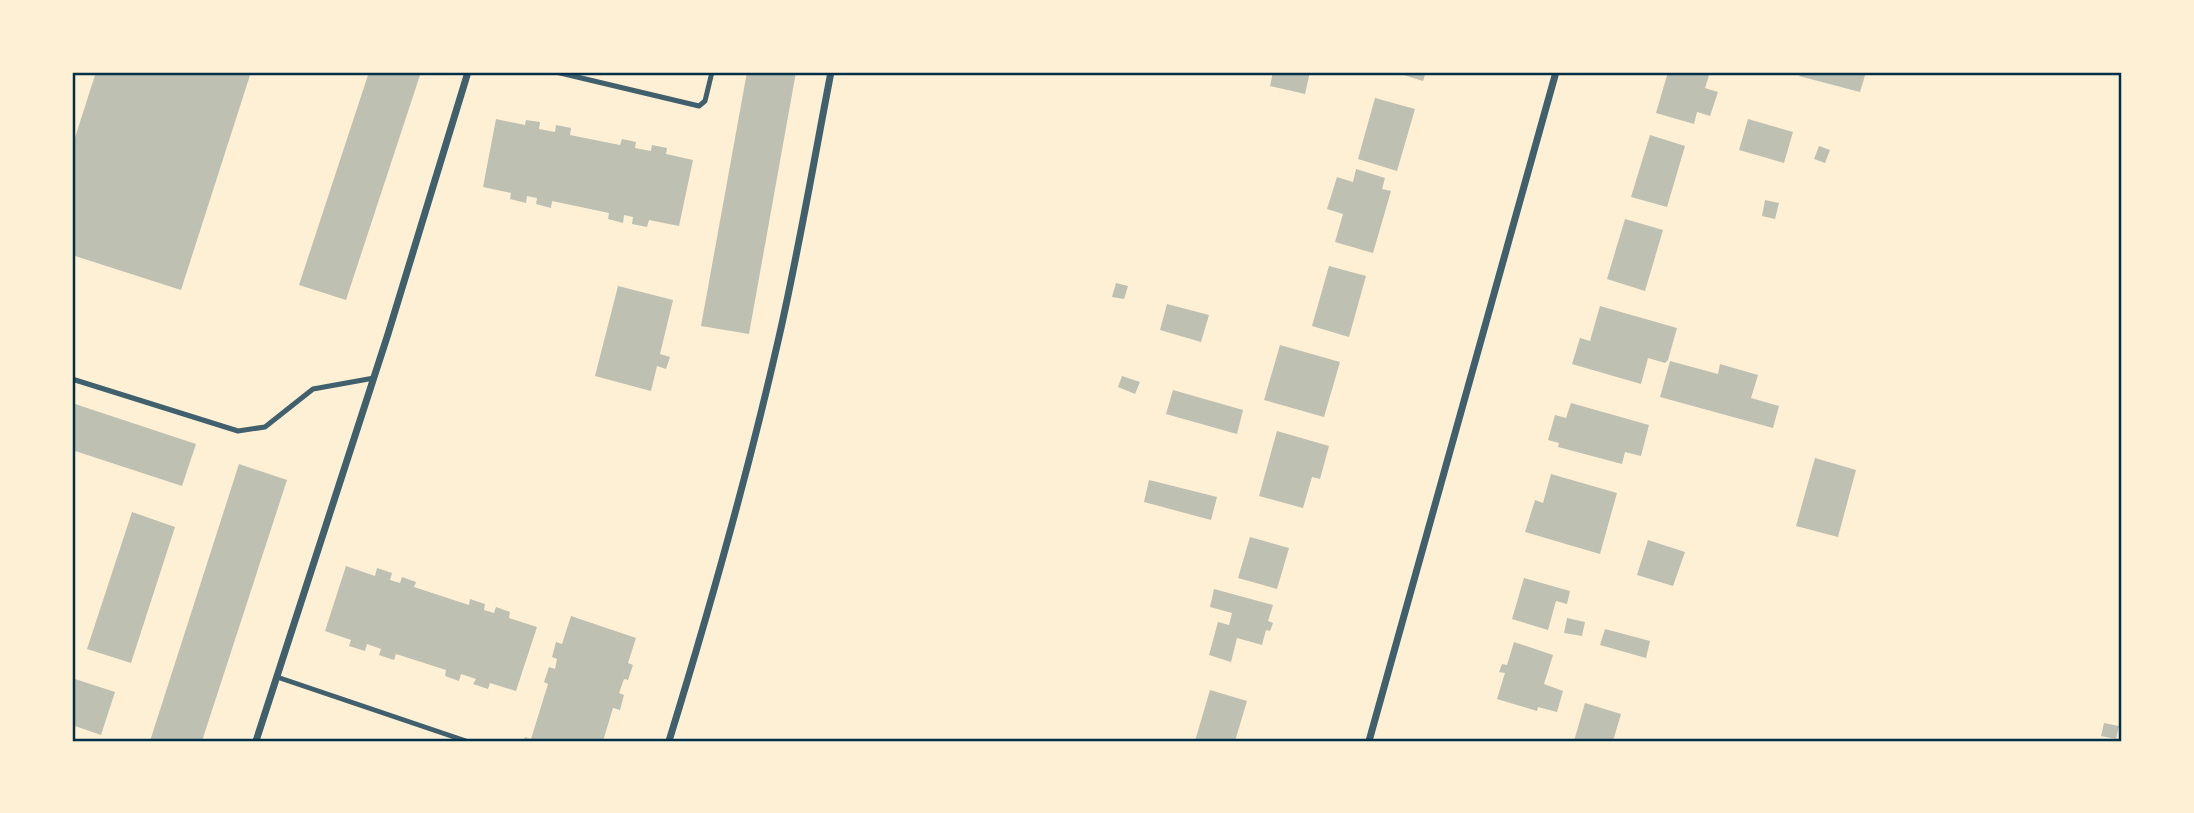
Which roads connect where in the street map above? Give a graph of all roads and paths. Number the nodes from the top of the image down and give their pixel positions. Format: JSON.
{"nodes":[{"id":1,"x":468,"y":72,"type":"edge"},
{"id":2,"x":556,"y":72,"type":"edge"},
{"id":3,"x":712,"y":72,"type":"edge"},
{"id":4,"x":831,"y":72,"type":"edge"},
{"id":5,"x":1556,"y":72,"type":"edge"},
{"id":6,"x":374,"y":378,"type":"junction"},
{"id":7,"x":72,"y":379,"type":"edge"},
{"id":8,"x":277,"y":677,"type":"junction"},
{"id":9,"x":256,"y":741,"type":"edge"},
{"id":10,"x":466,"y":741,"type":"edge"},
{"id":11,"x":669,"y":741,"type":"edge"},
{"id":12,"x":1369,"y":741,"type":"edge"}],
"edges":[{"from":1,"to":6,"type":"street"},
{"from":2,"to":3,"type":"lane"},
{"from":4,"to":11,"type":"street"},
{"from":5,"to":12,"type":"street"},
{"from":6,"to":7,"type":"lane"},
{"from":6,"to":8,"type":"street"},
{"from":8,"to":9,"type":"street"},
{"from":8,"to":10,"type":"lane"}]}
